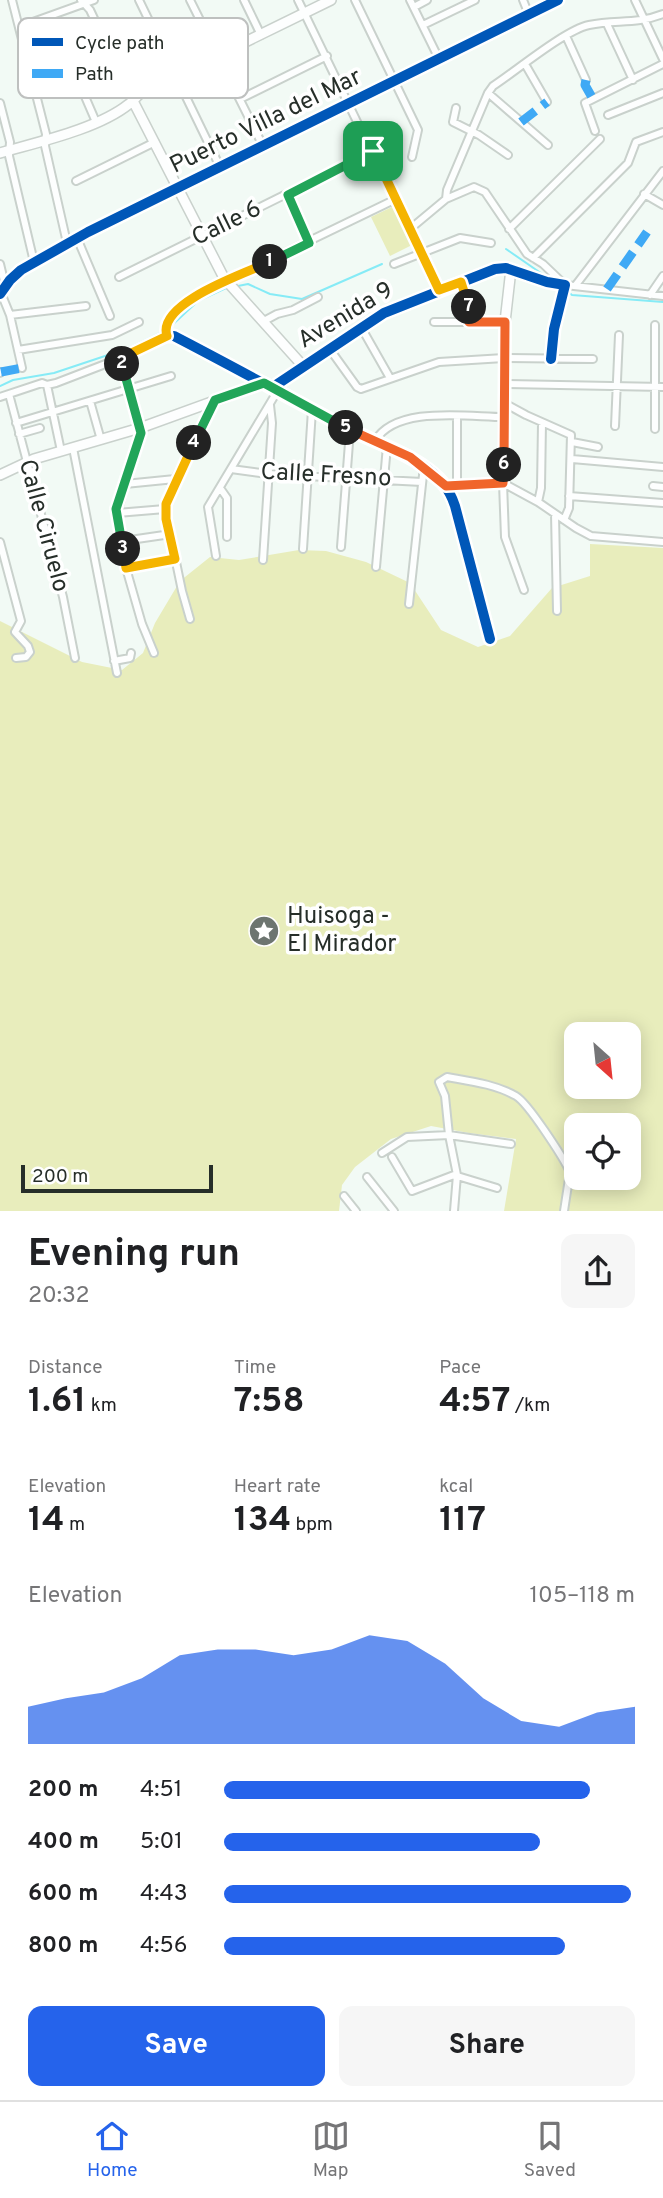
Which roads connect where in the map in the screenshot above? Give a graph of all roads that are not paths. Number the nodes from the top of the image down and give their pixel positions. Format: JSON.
{"nodes":[{"id":1,"x":12,"y":0,"type":"edge"},
{"id":2,"x":94,"y":0,"type":"edge"},
{"id":3,"x":139,"y":0,"type":"edge"},
{"id":4,"x":190,"y":0,"type":"edge"},
{"id":5,"x":244,"y":0,"type":"edge"},
{"id":6,"x":298,"y":0,"type":"edge"},
{"id":7,"x":331,"y":0,"type":"edge"},
{"id":8,"x":355,"y":0,"type":"edge"},
{"id":9,"x":427,"y":0,"type":"edge"},
{"id":10,"x":475,"y":0,"type":"edge"},
{"id":11,"x":523,"y":0,"type":"edge"},
{"id":12,"x":558,"y":0,"type":"edge"},
{"id":13,"x":635,"y":0,"type":"edge"},
{"id":14,"x":82,"y":2,"type":"edge"},
{"id":15,"x":412,"y":3,"type":"edge"},
{"id":16,"x":304,"y":13,"type":"junction"},
{"id":17,"x":663,"y":13,"type":"edge"},
{"id":18,"x":529,"y":15,"type":"junction"},
{"id":19,"x":42,"y":18,"type":"edge"},
{"id":20,"x":94,"y":18,"type":"edge"},
{"id":21,"x":148,"y":18,"type":"edge"},
{"id":22,"x":199,"y":18,"type":"edge"},
{"id":23,"x":645,"y":20,"type":"junction"},
{"id":24,"x":18,"y":23,"type":"edge"},
{"id":25,"x":607,"y":24,"type":"junction"},
{"id":26,"x":423,"y":25,"type":"junction"},
{"id":27,"x":261,"y":35,"type":"junction"},
{"id":28,"x":566,"y":36,"type":"junction"},
{"id":29,"x":248,"y":41,"type":"edge"},
{"id":30,"x":327,"y":56,"type":"junction"},
{"id":31,"x":663,"y":59,"type":"edge"},
{"id":32,"x":439,"y":60,"type":"junction"},
{"id":33,"x":525,"y":64,"type":"junction"},
{"id":34,"x":663,"y":64,"type":"edge"},
{"id":35,"x":586,"y":80,"type":"dead end"},
{"id":36,"x":633,"y":80,"type":"junction"},
{"id":37,"x":395,"y":82,"type":"junction"},
{"id":38,"x":488,"y":93,"type":"junction"},
{"id":39,"x":663,"y":93,"type":"edge"},
{"id":40,"x":248,"y":95,"type":"edge"},
{"id":41,"x":37,"y":98,"type":"edge"},
{"id":42,"x":86,"y":98,"type":"edge"},
{"id":43,"x":132,"y":98,"type":"edge"},
{"id":44,"x":136,"y":98,"type":"edge"},
{"id":45,"x":187,"y":98,"type":"edge"},
{"id":46,"x":240,"y":99,"type":"edge"},
{"id":47,"x":133,"y":101,"type":"junction"},
{"id":48,"x":547,"y":102,"type":"dead end"},
{"id":49,"x":0,"y":103,"type":"edge"},
{"id":50,"x":350,"y":104,"type":"junction"},
{"id":51,"x":456,"y":108,"type":"dead end"},
{"id":52,"x":608,"y":116,"type":"dead end"},
{"id":53,"x":96,"y":122,"type":"junction"},
{"id":54,"x":472,"y":131,"type":"junction"},
{"id":55,"x":595,"y":131,"type":"dead end"},
{"id":56,"x":663,"y":132,"type":"edge"},
{"id":57,"x":600,"y":139,"type":"dead end"},
{"id":58,"x":46,"y":141,"type":"junction"},
{"id":59,"x":155,"y":142,"type":"junction"},
{"id":60,"x":548,"y":145,"type":"dead end"},
{"id":61,"x":263,"y":146,"type":"junction"},
{"id":62,"x":373,"y":151,"type":"junction"},
{"id":63,"x":5,"y":152,"type":"edge"},
{"id":64,"x":508,"y":155,"type":"dead end"},
{"id":65,"x":412,"y":157,"type":"dead end"},
{"id":66,"x":220,"y":167,"type":"junction"},
{"id":67,"x":663,"y":171,"type":"edge"},
{"id":68,"x":76,"y":181,"type":"dead end"},
{"id":69,"x":178,"y":188,"type":"junction"},
{"id":70,"x":644,"y":194,"type":"junction"},
{"id":71,"x":288,"y":195,"type":"junction"},
{"id":72,"x":396,"y":199,"type":"junction"},
{"id":73,"x":446,"y":199,"type":"junction"},
{"id":74,"x":663,"y":205,"type":"edge"},
{"id":75,"x":411,"y":229,"type":"junction"},
{"id":76,"x":509,"y":229,"type":"junction"},
{"id":77,"x":203,"y":236,"type":"junction"},
{"id":78,"x":77,"y":238,"type":"junction"},
{"id":79,"x":67,"y":243,"type":"junction"},
{"id":80,"x":309,"y":243,"type":"junction"},
{"id":81,"x":491,"y":243,"type":"dead end"},
{"id":82,"x":422,"y":252,"type":"junction"},
{"id":83,"x":533,"y":258,"type":"junction"},
{"id":84,"x":34,"y":262,"type":"junction"},
{"id":85,"x":0,"y":264,"type":"edge"},
{"id":86,"x":394,"y":264,"type":"dead end"},
{"id":87,"x":511,"y":269,"type":"junction"},
{"id":88,"x":663,"y":276,"type":"edge"},
{"id":89,"x":119,"y":277,"type":"dead end"},
{"id":90,"x":227,"y":282,"type":"junction"},
{"id":91,"x":461,"y":282,"type":"junction"},
{"id":92,"x":5,"y":285,"type":"junction"},
{"id":93,"x":565,"y":285,"type":"junction"},
{"id":94,"x":575,"y":286,"type":"junction"},
{"id":95,"x":439,"y":290,"type":"junction"},
{"id":96,"x":1,"y":293,"type":"edge"},
{"id":97,"x":649,"y":295,"type":"junction"},
{"id":98,"x":663,"y":296,"type":"edge"},
{"id":99,"x":318,"y":297,"type":"dead end"},
{"id":100,"x":86,"y":306,"type":"dead end"},
{"id":101,"x":10,"y":315,"type":"junction"},
{"id":102,"x":110,"y":316,"type":"dead end"},
{"id":103,"x":264,"y":321,"type":"junction"},
{"id":104,"x":139,"y":322,"type":"dead end"},
{"id":105,"x":434,"y":322,"type":"dead end"},
{"id":106,"x":469,"y":322,"type":"junction"},
{"id":107,"x":505,"y":322,"type":"junction"},
{"id":108,"x":655,"y":325,"type":"dead end"},
{"id":109,"x":361,"y":327,"type":"junction"},
{"id":110,"x":619,"y":335,"type":"dead end"},
{"id":111,"x":167,"y":336,"type":"junction"},
{"id":112,"x":329,"y":348,"type":"junction"},
{"id":113,"x":18,"y":350,"type":"junction"},
{"id":114,"x":121,"y":358,"type":"junction"},
{"id":115,"x":504,"y":358,"type":"junction"},
{"id":116,"x":551,"y":359,"type":"junction"},
{"id":117,"x":593,"y":359,"type":"dead end"},
{"id":118,"x":303,"y":366,"type":"junction"},
{"id":119,"x":22,"y":368,"type":"dead end"},
{"id":120,"x":171,"y":376,"type":"dead end"},
{"id":121,"x":390,"y":378,"type":"junction"},
{"id":122,"x":504,"y":384,"type":"junction"},
{"id":123,"x":47,"y":386,"type":"junction"},
{"id":124,"x":617,"y":386,"type":"junction"},
{"id":125,"x":272,"y":387,"type":"junction"},
{"id":126,"x":654,"y":387,"type":"junction"},
{"id":127,"x":663,"y":387,"type":"edge"},
{"id":128,"x":128,"y":389,"type":"junction"},
{"id":129,"x":9,"y":394,"type":"junction"},
{"id":130,"x":0,"y":397,"type":"edge"},
{"id":131,"x":215,"y":400,"type":"junction"},
{"id":132,"x":90,"y":401,"type":"junction"},
{"id":133,"x":504,"y":403,"type":"junction"},
{"id":134,"x":270,"y":405,"type":"junction"},
{"id":135,"x":312,"y":410,"type":"junction"},
{"id":136,"x":54,"y":412,"type":"junction"},
{"id":137,"x":457,"y":416,"type":"junction"},
{"id":138,"x":504,"y":417,"type":"junction"},
{"id":139,"x":542,"y":422,"type":"junction"},
{"id":140,"x":16,"y":423,"type":"junction"},
{"id":141,"x":615,"y":426,"type":"dead end"},
{"id":142,"x":40,"y":428,"type":"dead end"},
{"id":143,"x":140,"y":428,"type":"junction"},
{"id":144,"x":654,"y":429,"type":"dead end"},
{"id":145,"x":350,"y":430,"type":"junction"},
{"id":146,"x":19,"y":434,"type":"junction"},
{"id":147,"x":101,"y":440,"type":"junction"},
{"id":148,"x":375,"y":440,"type":"junction"},
{"id":149,"x":572,"y":442,"type":"junction"},
{"id":150,"x":387,"y":446,"type":"junction"},
{"id":151,"x":598,"y":447,"type":"dead end"},
{"id":152,"x":73,"y":448,"type":"junction"},
{"id":153,"x":61,"y":451,"type":"junction"},
{"id":154,"x":572,"y":459,"type":"junction"},
{"id":155,"x":26,"y":462,"type":"junction"},
{"id":156,"x":424,"y":466,"type":"junction"},
{"id":157,"x":663,"y":467,"type":"edge"},
{"id":158,"x":231,"y":468,"type":"junction"},
{"id":159,"x":268,"y":474,"type":"junction"},
{"id":160,"x":0,"y":475,"type":"edge"},
{"id":161,"x":308,"y":475,"type":"junction"},
{"id":162,"x":347,"y":477,"type":"junction"},
{"id":163,"x":385,"y":479,"type":"junction"},
{"id":164,"x":176,"y":480,"type":"junction"},
{"id":165,"x":422,"y":482,"type":"junction"},
{"id":166,"x":503,"y":483,"type":"junction"},
{"id":167,"x":125,"y":484,"type":"junction"},
{"id":168,"x":457,"y":485,"type":"junction"},
{"id":169,"x":446,"y":486,"type":"junction"},
{"id":170,"x":653,"y":486,"type":"dead end"},
{"id":171,"x":663,"y":487,"type":"edge"},
{"id":172,"x":219,"y":488,"type":"junction"},
{"id":173,"x":569,"y":496,"type":"junction"},
{"id":174,"x":538,"y":502,"type":"junction"},
{"id":175,"x":663,"y":503,"type":"edge"},
{"id":176,"x":165,"y":509,"type":"junction"},
{"id":177,"x":117,"y":513,"type":"junction"},
{"id":178,"x":555,"y":514,"type":"junction"},
{"id":179,"x":564,"y":520,"type":"junction"},
{"id":180,"x":170,"y":534,"type":"junction"},
{"id":181,"x":227,"y":537,"type":"dead end"},
{"id":182,"x":123,"y":541,"type":"junction"},
{"id":183,"x":0,"y":542,"type":"edge"},
{"id":184,"x":663,"y":542,"type":"edge"},
{"id":185,"x":341,"y":547,"type":"dead end"},
{"id":186,"x":303,"y":549,"type":"dead end"},
{"id":187,"x":216,"y":556,"type":"dead end"},
{"id":188,"x":175,"y":559,"type":"junction"},
{"id":189,"x":263,"y":560,"type":"dead end"},
{"id":190,"x":376,"y":567,"type":"dead end"},
{"id":191,"x":126,"y":568,"type":"junction"},
{"id":192,"x":524,"y":590,"type":"dead end"},
{"id":193,"x":409,"y":604,"type":"dead end"},
{"id":194,"x":557,"y":611,"type":"dead end"},
{"id":195,"x":190,"y":620,"type":"dead end"},
{"id":196,"x":490,"y":639,"type":"dead end"},
{"id":197,"x":131,"y":653,"type":"dead end"},
{"id":198,"x":154,"y":653,"type":"dead end"},
{"id":199,"x":16,"y":657,"type":"dead end"},
{"id":200,"x":75,"y":658,"type":"dead end"},
{"id":201,"x":114,"y":661,"type":"junction"},
{"id":202,"x":117,"y":673,"type":"dead end"},
{"id":203,"x":449,"y":1135,"type":"junction"},
{"id":204,"x":511,"y":1144,"type":"dead end"},
{"id":205,"x":382,"y":1153,"type":"dead end"},
{"id":206,"x":392,"y":1157,"type":"dead end"},
{"id":207,"x":457,"y":1175,"type":"junction"},
{"id":208,"x":367,"y":1177,"type":"dead end"},
{"id":209,"x":498,"y":1188,"type":"dead end"},
{"id":210,"x":344,"y":1196,"type":"dead end"},
{"id":211,"x":356,"y":1211,"type":"edge"},
{"id":212,"x":394,"y":1211,"type":"edge"},
{"id":213,"x":454,"y":1211,"type":"edge"},
{"id":214,"x":564,"y":1211,"type":"edge"}],
"edges":[{"from":1,"to":24,"type":"street"},
{"from":2,"to":14,"type":"street"},
{"from":3,"to":21,"type":"street"},
{"from":4,"to":22,"type":"street"},
{"from":5,"to":27,"type":"street"},
{"from":6,"to":16,"type":"street"},
{"from":7,"to":16,"type":"street"},
{"from":8,"to":37,"type":"street"},
{"from":9,"to":15,"type":"street"},
{"from":10,"to":26,"type":"street"},
{"from":11,"to":18,"type":"street"},
{"from":12,"to":18,"type":"street","name":"Puerto Villa del Mar"},
{"from":13,"to":23,"type":"street"},
{"from":14,"to":19,"type":"street"},
{"from":14,"to":20,"type":"street"},
{"from":15,"to":26,"type":"street"},
{"from":16,"to":27,"type":"street"},
{"from":16,"to":30,"type":"street"},
{"from":17,"to":23,"type":"street"},
{"from":18,"to":32,"type":"street","name":"Puerto Villa del Mar"},
{"from":23,"to":25,"type":"street"},
{"from":23,"to":31,"type":"street"},
{"from":25,"to":28,"type":"street"},
{"from":25,"to":36,"type":"street"},
{"from":26,"to":32,"type":"street"},
{"from":27,"to":29,"type":"street"},
{"from":28,"to":33,"type":"street"},
{"from":28,"to":35,"type":"street"},
{"from":30,"to":40,"type":"street"},
{"from":30,"to":50,"type":"street"},
{"from":32,"to":37,"type":"street","name":"Puerto Villa del Mar"},
{"from":33,"to":38,"type":"street"},
{"from":33,"to":48,"type":"street"},
{"from":34,"to":36,"type":"street"},
{"from":36,"to":55,"type":"street"},
{"from":37,"to":50,"type":"street","name":"Puerto Villa del Mar"},
{"from":37,"to":65,"type":"street"},
{"from":38,"to":54,"type":"street"},
{"from":38,"to":60,"type":"street"},
{"from":39,"to":52,"type":"street"},
{"from":41,"to":58,"type":"street"},
{"from":42,"to":53,"type":"street"},
{"from":43,"to":47,"type":"street"},
{"from":44,"to":47,"type":"street"},
{"from":45,"to":66,"type":"street"},
{"from":46,"to":61,"type":"street"},
{"from":47,"to":53,"type":"street"},
{"from":47,"to":59,"type":"street"},
{"from":49,"to":63,"type":"street"},
{"from":50,"to":61,"type":"street","name":"Puerto Villa del Mar"},
{"from":50,"to":62,"type":"street"},
{"from":51,"to":54,"type":"street"},
{"from":53,"to":58,"type":"street"},
{"from":54,"to":64,"type":"street"},
{"from":54,"to":73,"type":"street"},
{"from":56,"to":83,"type":"street"},
{"from":57,"to":76,"type":"street"},
{"from":58,"to":63,"type":"street"},
{"from":58,"to":79,"type":"street"},
{"from":59,"to":68,"type":"street"},
{"from":59,"to":69,"type":"street"},
{"from":61,"to":66,"type":"street","name":"Puerto Villa del Mar"},
{"from":62,"to":71,"type":"street","name":"Calle 6"},
{"from":62,"to":72,"type":"street"},
{"from":63,"to":84,"type":"street"},
{"from":66,"to":69,"type":"street","name":"Puerto Villa del Mar"},
{"from":67,"to":70,"type":"street"},
{"from":69,"to":77,"type":"street"},
{"from":69,"to":78,"type":"street","name":"Puerto Villa del Mar"},
{"from":70,"to":74,"type":"street"},
{"from":70,"to":94,"type":"street"},
{"from":71,"to":77,"type":"street","name":"Calle 6"},
{"from":71,"to":80,"type":"street"},
{"from":72,"to":75,"type":"street"},
{"from":72,"to":80,"type":"street"},
{"from":73,"to":75,"type":"street"},
{"from":73,"to":76,"type":"street"},
{"from":75,"to":82,"type":"street"},
{"from":76,"to":83,"type":"street"},
{"from":77,"to":89,"type":"street","name":"Calle 6"},
{"from":77,"to":90,"type":"street"},
{"from":78,"to":79,"type":"street","name":"Puerto Villa del Mar"},
{"from":78,"to":102,"type":"street"},
{"from":79,"to":84,"type":"street","name":"Puerto Villa del Mar"},
{"from":80,"to":90,"type":"street"},
{"from":81,"to":82,"type":"street"},
{"from":82,"to":86,"type":"street"},
{"from":82,"to":95,"type":"street"},
{"from":83,"to":93,"type":"street"},
{"from":84,"to":92,"type":"street","name":"Puerto Villa del Mar"},
{"from":85,"to":92,"type":"street"},
{"from":87,"to":91,"type":"street","name":"Avenida 9"},
{"from":87,"to":93,"type":"street"},
{"from":87,"to":107,"type":"street"},
{"from":88,"to":97,"type":"street"},
{"from":90,"to":103,"type":"street"},
{"from":90,"to":111,"type":"street"},
{"from":91,"to":95,"type":"street","name":"Avenida 9"},
{"from":91,"to":106,"type":"street"},
{"from":92,"to":96,"type":"street","name":"Puerto Villa del Mar"},
{"from":93,"to":94,"type":"street"},
{"from":93,"to":116,"type":"street"},
{"from":94,"to":97,"type":"street"},
{"from":95,"to":109,"type":"street","name":"Avenida 9"},
{"from":96,"to":101,"type":"street"},
{"from":97,"to":98,"type":"street"},
{"from":99,"to":103,"type":"street"},
{"from":100,"to":101,"type":"street"},
{"from":101,"to":113,"type":"street"},
{"from":103,"to":118,"type":"street"},
{"from":104,"to":113,"type":"street"},
{"from":105,"to":106,"type":"street"},
{"from":106,"to":107,"type":"street"},
{"from":107,"to":115,"type":"street"},
{"from":108,"to":126,"type":"street"},
{"from":109,"to":112,"type":"street","name":"Avenida 9"},
{"from":109,"to":121,"type":"street"},
{"from":110,"to":124,"type":"street"},
{"from":111,"to":114,"type":"street"},
{"from":111,"to":125,"type":"street"},
{"from":112,"to":118,"type":"street","name":"Avenida 9"},
{"from":112,"to":121,"type":"street"},
{"from":113,"to":119,"type":"street"},
{"from":114,"to":123,"type":"street"},
{"from":114,"to":128,"type":"street"},
{"from":115,"to":116,"type":"street"},
{"from":115,"to":121,"type":"street"},
{"from":115,"to":122,"type":"street"},
{"from":116,"to":117,"type":"street"},
{"from":118,"to":125,"type":"street","name":"Avenida 9"},
{"from":120,"to":128,"type":"street"},
{"from":122,"to":124,"type":"street"},
{"from":122,"to":133,"type":"street"},
{"from":123,"to":129,"type":"street"},
{"from":123,"to":136,"type":"street"},
{"from":124,"to":126,"type":"street"},
{"from":124,"to":141,"type":"street"},
{"from":125,"to":131,"type":"street","name":"Avenida 9"},
{"from":125,"to":134,"type":"street"},
{"from":125,"to":135,"type":"street"},
{"from":126,"to":127,"type":"street"},
{"from":126,"to":144,"type":"street"},
{"from":128,"to":132,"type":"street"},
{"from":128,"to":143,"type":"street"},
{"from":129,"to":130,"type":"street"},
{"from":129,"to":140,"type":"street","name":"Calle Ciruelo"},
{"from":131,"to":143,"type":"street","name":"Avenida 9"},
{"from":131,"to":164,"type":"street"},
{"from":132,"to":136,"type":"street"},
{"from":132,"to":147,"type":"street"},
{"from":133,"to":138,"type":"street"},
{"from":133,"to":139,"type":"street"},
{"from":134,"to":158,"type":"street"},
{"from":134,"to":159,"type":"street"},
{"from":135,"to":145,"type":"street"},
{"from":135,"to":161,"type":"street"},
{"from":136,"to":140,"type":"street"},
{"from":136,"to":153,"type":"street"},
{"from":137,"to":138,"type":"street"},
{"from":137,"to":148,"type":"street"},
{"from":137,"to":168,"type":"street"},
{"from":138,"to":166,"type":"street"},
{"from":139,"to":149,"type":"street"},
{"from":139,"to":174,"type":"street"},
{"from":140,"to":146,"type":"street","name":"Calle Ciruelo"},
{"from":142,"to":146,"type":"street"},
{"from":143,"to":147,"type":"street","name":"Avenida 9"},
{"from":143,"to":167,"type":"street"},
{"from":145,"to":148,"type":"street"},
{"from":145,"to":162,"type":"street"},
{"from":146,"to":155,"type":"street","name":"Calle Ciruelo"},
{"from":147,"to":152,"type":"street","name":"Avenida 9"},
{"from":148,"to":150,"type":"street"},
{"from":149,"to":151,"type":"street"},
{"from":149,"to":154,"type":"street"},
{"from":150,"to":156,"type":"street"},
{"from":150,"to":163,"type":"street"},
{"from":152,"to":153,"type":"street","name":"Avenida 9"},
{"from":152,"to":201,"type":"street"},
{"from":153,"to":155,"type":"street","name":"Avenida 9"},
{"from":154,"to":157,"type":"street"},
{"from":154,"to":173,"type":"street"},
{"from":155,"to":160,"type":"street","name":"Avenida 9"},
{"from":155,"to":200,"type":"street","name":"Calle Ciruelo"},
{"from":156,"to":165,"type":"street"},
{"from":156,"to":169,"type":"street"},
{"from":158,"to":159,"type":"street","name":"Calle Fresno"},
{"from":158,"to":172,"type":"street"},
{"from":159,"to":161,"type":"street","name":"Calle Fresno"},
{"from":159,"to":189,"type":"street"},
{"from":161,"to":162,"type":"street","name":"Calle Fresno"},
{"from":161,"to":186,"type":"street"},
{"from":162,"to":163,"type":"street","name":"Calle Fresno"},
{"from":162,"to":185,"type":"street"},
{"from":163,"to":165,"type":"street","name":"Calle Fresno"},
{"from":163,"to":190,"type":"street"},
{"from":164,"to":167,"type":"street"},
{"from":164,"to":176,"type":"street"},
{"from":165,"to":193,"type":"street"},
{"from":166,"to":168,"type":"street"},
{"from":166,"to":174,"type":"street"},
{"from":166,"to":192,"type":"street"},
{"from":167,"to":177,"type":"street"},
{"from":168,"to":169,"type":"street"},
{"from":169,"to":196,"type":"street"},
{"from":170,"to":171,"type":"street"},
{"from":172,"to":181,"type":"street"},
{"from":172,"to":187,"type":"street"},
{"from":173,"to":175,"type":"street"},
{"from":173,"to":179,"type":"street"},
{"from":174,"to":178,"type":"street"},
{"from":176,"to":177,"type":"street"},
{"from":176,"to":180,"type":"street"},
{"from":177,"to":182,"type":"street"},
{"from":178,"to":179,"type":"street"},
{"from":178,"to":194,"type":"street"},
{"from":179,"to":184,"type":"street"},
{"from":180,"to":182,"type":"street"},
{"from":180,"to":188,"type":"street"},
{"from":182,"to":191,"type":"street"},
{"from":183,"to":199,"type":"street"},
{"from":188,"to":191,"type":"street"},
{"from":188,"to":195,"type":"street"},
{"from":191,"to":198,"type":"street"},
{"from":197,"to":201,"type":"street"},
{"from":201,"to":202,"type":"street"},
{"from":203,"to":204,"type":"street"},
{"from":203,"to":205,"type":"street"},
{"from":203,"to":207,"type":"street"},
{"from":203,"to":214,"type":"street"},
{"from":206,"to":207,"type":"street"},
{"from":207,"to":209,"type":"street"},
{"from":207,"to":213,"type":"street"},
{"from":208,"to":212,"type":"street"},
{"from":210,"to":211,"type":"street"}]}
